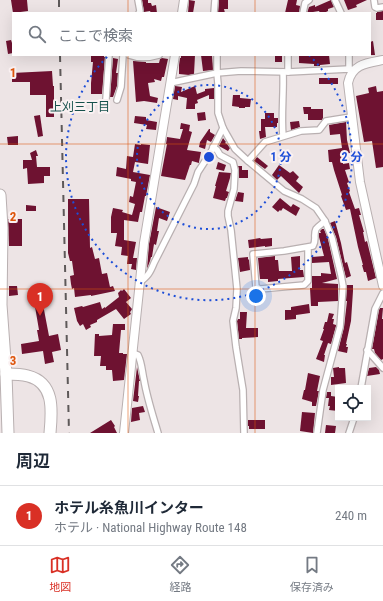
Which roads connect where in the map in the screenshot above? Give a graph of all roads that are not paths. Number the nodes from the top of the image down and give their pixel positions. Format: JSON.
{"nodes":[{"id":1,"x":138,"y":0,"type":"edge"},
{"id":2,"x":184,"y":0,"type":"edge"},
{"id":3,"x":216,"y":0,"type":"edge"},
{"id":4,"x":309,"y":0,"type":"edge"},
{"id":5,"x":335,"y":0,"type":"edge"},
{"id":6,"x":374,"y":0,"type":"edge"},
{"id":7,"x":383,"y":7,"type":"edge"},
{"id":8,"x":139,"y":12,"type":"edge"},
{"id":9,"x":182,"y":12,"type":"edge"},
{"id":10,"x":214,"y":12,"type":"edge"},
{"id":11,"x":304,"y":12,"type":"edge"},
{"id":12,"x":341,"y":12,"type":"edge"},
{"id":13,"x":109,"y":56,"type":"edge"},
{"id":14,"x":123,"y":56,"type":"edge"},
{"id":15,"x":131,"y":56,"type":"edge"},
{"id":16,"x":156,"y":56,"type":"edge"},
{"id":17,"x":175,"y":56,"type":"edge"},
{"id":18,"x":217,"y":56,"type":"edge"},
{"id":19,"x":288,"y":56,"type":"edge"},
{"id":20,"x":349,"y":56,"type":"edge"},
{"id":21,"x":383,"y":60,"type":"edge"},
{"id":22,"x":351,"y":70,"type":"junction"},
{"id":23,"x":285,"y":72,"type":"junction"},
{"id":24,"x":217,"y":73,"type":"junction"},
{"id":25,"x":170,"y":83,"type":"junction"},
{"id":26,"x":106,"y":99,"type":"dead end"},
{"id":27,"x":117,"y":100,"type":"dead end"},
{"id":28,"x":351,"y":117,"type":"junction"},
{"id":29,"x":223,"y":128,"type":"junction"},
{"id":30,"x":283,"y":136,"type":"junction"},
{"id":31,"x":213,"y":147,"type":"junction"},
{"id":32,"x":236,"y":149,"type":"junction"},
{"id":33,"x":248,"y":161,"type":"junction"},
{"id":34,"x":233,"y":162,"type":"junction"},
{"id":35,"x":0,"y":195,"type":"edge"},
{"id":36,"x":325,"y":221,"type":"junction"},
{"id":37,"x":308,"y":248,"type":"junction"},
{"id":38,"x":383,"y":281,"type":"edge"},
{"id":39,"x":139,"y":283,"type":"junction"},
{"id":40,"x":383,"y":293,"type":"edge"},
{"id":41,"x":367,"y":350,"type":"junction"},
{"id":42,"x":133,"y":353,"type":"junction"},
{"id":43,"x":383,"y":368,"type":"edge"},
{"id":44,"x":6,"y":374,"type":"junction"},
{"id":45,"x":361,"y":385,"type":"edge"},
{"id":46,"x":353,"y":421,"type":"edge"},
{"id":47,"x":8,"y":433,"type":"edge"},
{"id":48,"x":50,"y":433,"type":"edge"},
{"id":49,"x":124,"y":433,"type":"edge"},
{"id":50,"x":158,"y":433,"type":"edge"},
{"id":51,"x":244,"y":433,"type":"edge"},
{"id":52,"x":317,"y":433,"type":"edge"},
{"id":53,"x":349,"y":433,"type":"edge"}],
"edges":[{"from":1,"to":8,"type":"street"},
{"from":2,"to":9,"type":"street"},
{"from":3,"to":10,"type":"street"},
{"from":4,"to":11,"type":"street"},
{"from":5,"to":12,"type":"street"},
{"from":6,"to":7,"type":"street"},
{"from":13,"to":26,"type":"street"},
{"from":14,"to":27,"type":"street"},
{"from":15,"to":16,"type":"street"},
{"from":17,"to":25,"type":"street"},
{"from":18,"to":24,"type":"street"},
{"from":19,"to":23,"type":"street"},
{"from":20,"to":22,"type":"street"},
{"from":21,"to":22,"type":"street"},
{"from":22,"to":23,"type":"street"},
{"from":22,"to":28,"type":"street"},
{"from":23,"to":24,"type":"street"},
{"from":23,"to":30,"type":"street"},
{"from":24,"to":25,"type":"street"},
{"from":24,"to":29,"type":"street"},
{"from":25,"to":39,"type":"street"},
{"from":28,"to":30,"type":"street"},
{"from":28,"to":38,"type":"street"},
{"from":29,"to":31,"type":"street"},
{"from":29,"to":32,"type":"street"},
{"from":30,"to":33,"type":"street"},
{"from":31,"to":34,"type":"street"},
{"from":31,"to":39,"type":"street"},
{"from":32,"to":33,"type":"street"},
{"from":32,"to":34,"type":"street"},
{"from":33,"to":36,"type":"street"},
{"from":34,"to":51,"type":"street"},
{"from":35,"to":44,"type":"highway"},
{"from":36,"to":37,"type":"street"},
{"from":36,"to":52,"type":"street"},
{"from":37,"to":37,"type":"street"},
{"from":39,"to":42,"type":"street"},
{"from":40,"to":41,"type":"street"},
{"from":41,"to":43,"type":"street"},
{"from":41,"to":45,"type":"street"},
{"from":42,"to":49,"type":"street"},
{"from":42,"to":50,"type":"street"},
{"from":44,"to":47,"type":"highway"},
{"from":44,"to":48,"type":"highway"},
{"from":46,"to":53,"type":"street"}]}
